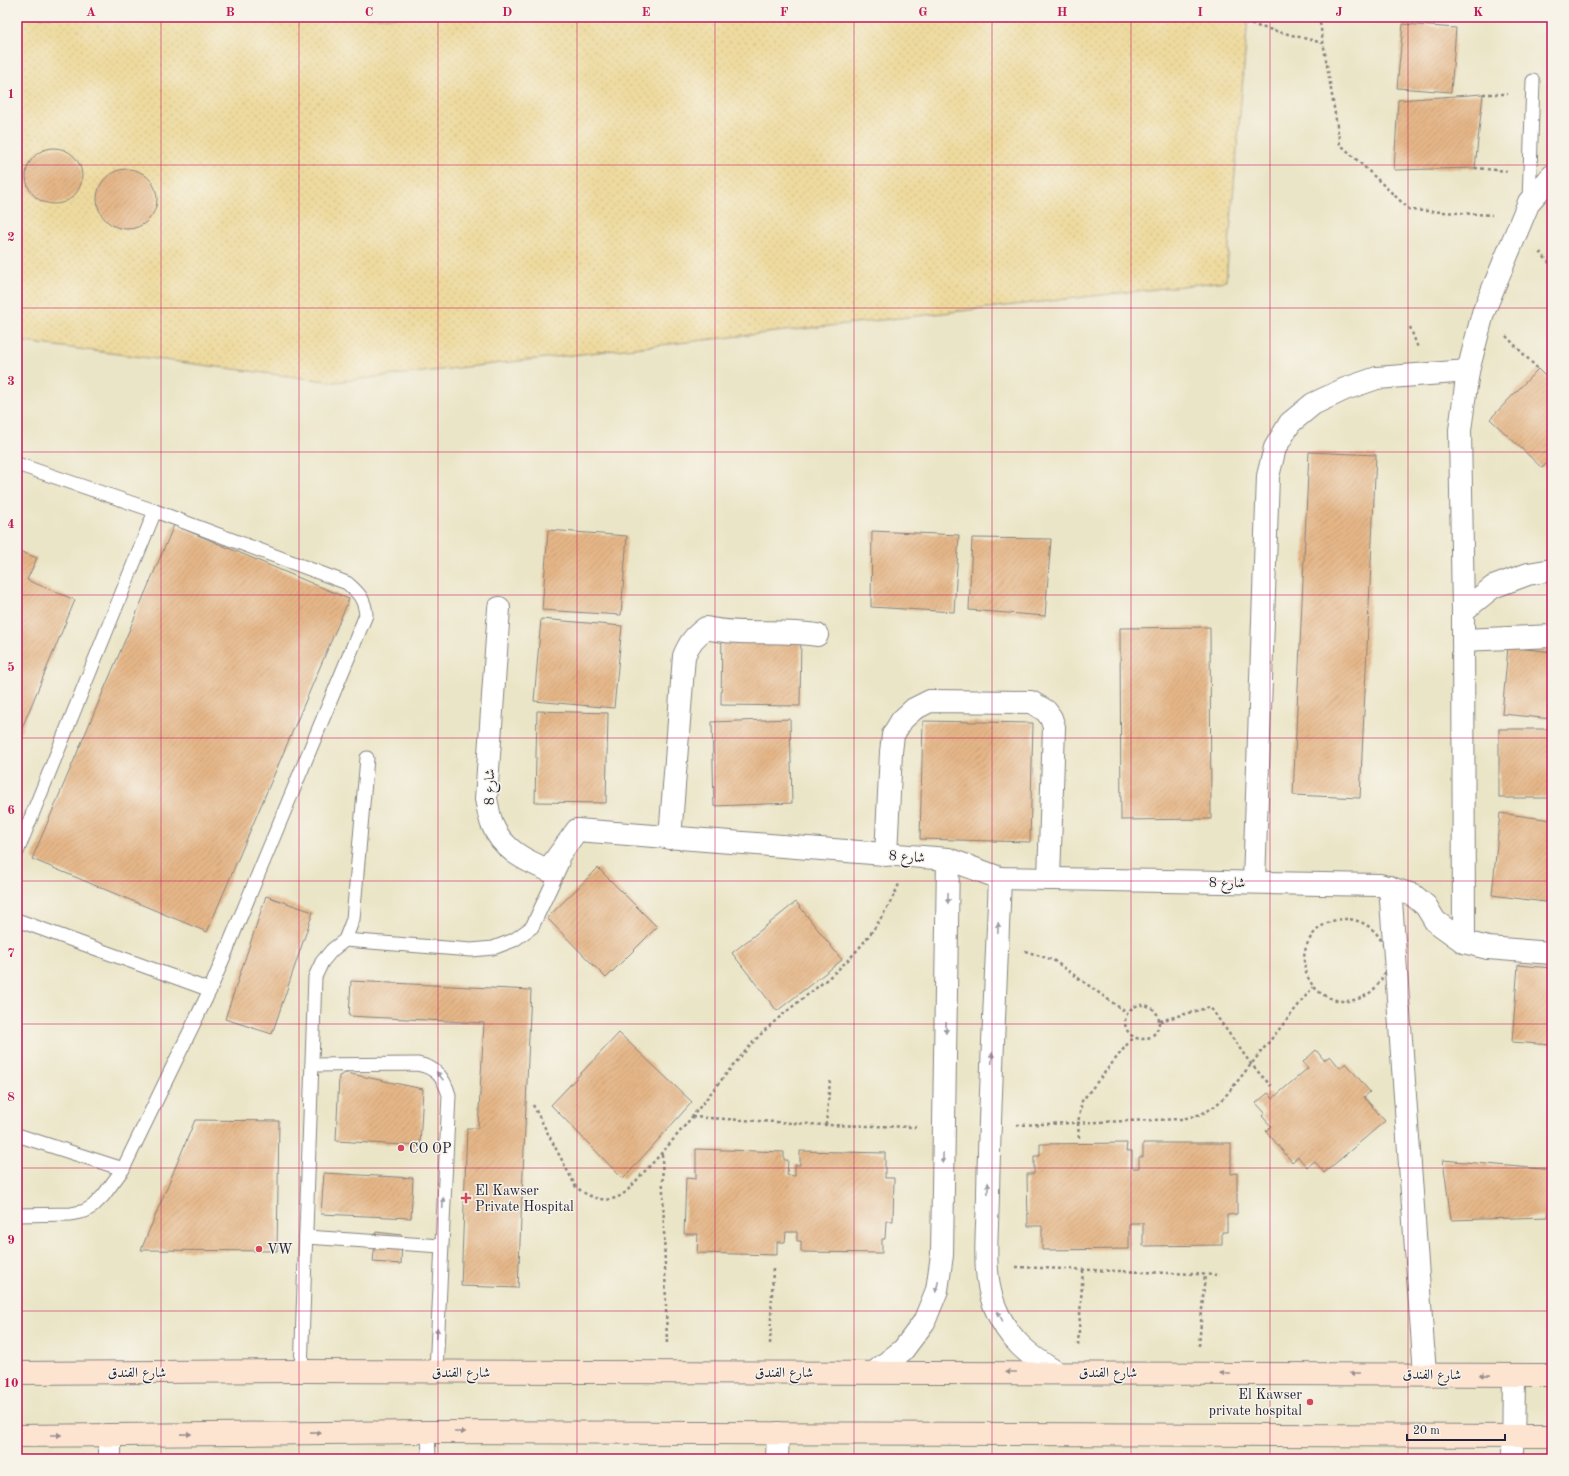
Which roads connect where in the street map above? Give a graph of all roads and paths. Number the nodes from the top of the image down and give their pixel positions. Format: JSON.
{"nodes":[{"id":1,"x":1222,"y":17,"type":"edge"},
{"id":2,"x":1319,"y":17,"type":"edge"},
{"id":3,"x":1323,"y":43,"type":"junction"},
{"id":4,"x":1533,"y":81,"type":"dead end"},
{"id":5,"x":1475,"y":168,"type":"dead end"},
{"id":6,"x":1530,"y":173,"type":"junction"},
{"id":7,"x":1552,"y":176,"type":"edge"},
{"id":8,"x":1526,"y":210,"type":"junction"},
{"id":9,"x":1483,"y":313,"type":"junction"},
{"id":10,"x":1538,"y":369,"type":"dead end"},
{"id":11,"x":1468,"y":371,"type":"junction"},
{"id":12,"x":17,"y":464,"type":"edge"},
{"id":13,"x":156,"y":511,"type":"junction"},
{"id":14,"x":1552,"y":570,"type":"edge"},
{"id":15,"x":499,"y":608,"type":"dead end"},
{"id":16,"x":1463,"y":612,"type":"junction"},
{"id":17,"x":817,"y":635,"type":"dead end"},
{"id":18,"x":1552,"y":636,"type":"edge"},
{"id":19,"x":1463,"y":640,"type":"junction"},
{"id":20,"x":368,"y":758,"type":"dead end"},
{"id":21,"x":578,"y":830,"type":"junction"},
{"id":22,"x":670,"y":838,"type":"junction"},
{"id":23,"x":17,"y":852,"type":"edge"},
{"id":24,"x":886,"y":855,"type":"junction"},
{"id":25,"x":912,"y":857,"type":"junction"},
{"id":26,"x":948,"y":859,"type":"junction"},
{"id":27,"x":1000,"y":878,"type":"junction"},
{"id":28,"x":1049,"y":879,"type":"junction"},
{"id":29,"x":1254,"y":882,"type":"junction"},
{"id":30,"x":1390,"y":887,"type":"junction"},
{"id":31,"x":17,"y":920,"type":"edge"},
{"id":32,"x":345,"y":940,"type":"junction"},
{"id":33,"x":1464,"y":942,"type":"junction"},
{"id":34,"x":998,"y":943,"type":"junction"},
{"id":35,"x":1552,"y":953,"type":"edge"},
{"id":36,"x":1313,"y":987,"type":"junction"},
{"id":37,"x":210,"y":990,"type":"junction"},
{"id":38,"x":1127,"y":1013,"type":"junction"},
{"id":39,"x":1160,"y":1021,"type":"junction"},
{"id":40,"x":1134,"y":1037,"type":"junction"},
{"id":41,"x":1251,"y":1064,"type":"junction"},
{"id":42,"x":312,"y":1065,"type":"junction"},
{"id":43,"x":830,"y":1081,"type":"dead end"},
{"id":44,"x":1271,"y":1086,"type":"dead end"},
{"id":45,"x":533,"y":1105,"type":"dead end"},
{"id":46,"x":691,"y":1117,"type":"junction"},
{"id":47,"x":1078,"y":1123,"type":"junction"},
{"id":48,"x":826,"y":1126,"type":"junction"},
{"id":49,"x":989,"y":1126,"type":"junction"},
{"id":50,"x":944,"y":1127,"type":"junction"},
{"id":51,"x":17,"y":1135,"type":"edge"},
{"id":52,"x":1079,"y":1138,"type":"dead end"},
{"id":53,"x":662,"y":1153,"type":"junction"},
{"id":54,"x":123,"y":1169,"type":"junction"},
{"id":55,"x":17,"y":1215,"type":"edge"},
{"id":56,"x":306,"y":1237,"type":"junction"},
{"id":57,"x":441,"y":1246,"type":"junction"},
{"id":58,"x":987,"y":1266,"type":"junction"},
{"id":59,"x":774,"y":1268,"type":"dead end"},
{"id":60,"x":1082,"y":1270,"type":"junction"},
{"id":61,"x":1205,"y":1274,"type":"junction"},
{"id":62,"x":1220,"y":1275,"type":"dead end"},
{"id":63,"x":302,"y":1371,"type":"junction"},
{"id":64,"x":436,"y":1372,"type":"junction"},
{"id":65,"x":668,"y":1372,"type":"junction"},
{"id":66,"x":769,"y":1372,"type":"junction"},
{"id":67,"x":875,"y":1372,"type":"junction"},
{"id":68,"x":1056,"y":1372,"type":"junction"},
{"id":69,"x":1077,"y":1372,"type":"junction"},
{"id":70,"x":17,"y":1373,"type":"edge"},
{"id":71,"x":1197,"y":1373,"type":"junction"},
{"id":72,"x":1425,"y":1374,"type":"junction"},
{"id":73,"x":1514,"y":1375,"type":"junction"},
{"id":74,"x":1552,"y":1375,"type":"edge"},
{"id":75,"x":428,"y":1432,"type":"junction"},
{"id":76,"x":778,"y":1433,"type":"junction"},
{"id":77,"x":110,"y":1435,"type":"junction"},
{"id":78,"x":17,"y":1436,"type":"edge"},
{"id":79,"x":1513,"y":1436,"type":"junction"},
{"id":80,"x":1552,"y":1436,"type":"edge"},
{"id":81,"x":110,"y":1459,"type":"edge"},
{"id":82,"x":429,"y":1459,"type":"edge"},
{"id":83,"x":777,"y":1459,"type":"edge"},
{"id":84,"x":1513,"y":1459,"type":"edge"}],
"edges":[{"from":1,"to":3,"type":"path"},
{"from":2,"to":3,"type":"path"},
{"from":3,"to":8,"type":"path"},
{"from":4,"to":6,"type":"lane"},
{"from":5,"to":6,"type":"path"},
{"from":6,"to":8,"type":"lane"},
{"from":7,"to":8,"type":"street"},
{"from":8,"to":9,"type":"street"},
{"from":9,"to":10,"type":"path"},
{"from":9,"to":11,"type":"street"},
{"from":11,"to":16,"type":"street"},
{"from":11,"to":29,"type":"street"},
{"from":12,"to":13,"type":"lane"},
{"from":13,"to":23,"type":"lane"},
{"from":13,"to":37,"type":"lane"},
{"from":14,"to":16,"type":"street"},
{"from":15,"to":21,"type":"street","name":"شارع 8"},
{"from":16,"to":19,"type":"street"},
{"from":17,"to":22,"type":"street"},
{"from":18,"to":19,"type":"street"},
{"from":19,"to":33,"type":"street"},
{"from":20,"to":32,"type":"lane"},
{"from":21,"to":22,"type":"street","name":"شارع 8"},
{"from":21,"to":32,"type":"lane"},
{"from":22,"to":24,"type":"street","name":"شارع 8"},
{"from":24,"to":25,"type":"street","name":"شارع 8"},
{"from":24,"to":28,"type":"street"},
{"from":25,"to":26,"type":"street","name":"شارع 8"},
{"from":25,"to":46,"type":"path"},
{"from":26,"to":27,"type":"street","name":"شارع 8"},
{"from":26,"to":50,"type":"street","one_way":true},
{"from":27,"to":28,"type":"street","name":"شارع 8"},
{"from":34,"to":27,"type":"street","one_way":true},
{"from":28,"to":29,"type":"street","name":"شارع 8"},
{"from":29,"to":30,"type":"street","name":"شارع 8"},
{"from":30,"to":33,"type":"street","name":"شارع 8"},
{"from":30,"to":72,"type":"street"},
{"from":31,"to":37,"type":"lane"},
{"from":32,"to":42,"type":"lane"},
{"from":33,"to":35,"type":"street","name":"شارع 8"},
{"from":34,"to":38,"type":"path"},
{"from":49,"to":34,"type":"street","one_way":true},
{"from":36,"to":36,"type":"path"},
{"from":36,"to":41,"type":"path"},
{"from":37,"to":54,"type":"lane"},
{"from":38,"to":39,"type":"path"},
{"from":38,"to":40,"type":"path"},
{"from":39,"to":40,"type":"path"},
{"from":39,"to":41,"type":"path"},
{"from":40,"to":47,"type":"path"},
{"from":41,"to":44,"type":"path"},
{"from":41,"to":47,"type":"path"},
{"from":42,"to":56,"type":"lane"},
{"from":57,"to":42,"type":"lane","one_way":true},
{"from":43,"to":48,"type":"path"},
{"from":45,"to":53,"type":"path"},
{"from":46,"to":48,"type":"path"},
{"from":46,"to":53,"type":"path"},
{"from":47,"to":49,"type":"path"},
{"from":47,"to":52,"type":"path"},
{"from":48,"to":50,"type":"path"},
{"from":58,"to":49,"type":"street","one_way":true},
{"from":50,"to":67,"type":"street","one_way":true},
{"from":51,"to":54,"type":"lane"},
{"from":53,"to":65,"type":"path"},
{"from":54,"to":55,"type":"lane"},
{"from":56,"to":57,"type":"lane"},
{"from":56,"to":63,"type":"lane"},
{"from":64,"to":57,"type":"lane","one_way":true},
{"from":58,"to":60,"type":"path"},
{"from":68,"to":58,"type":"street","one_way":true},
{"from":59,"to":66,"type":"path"},
{"from":60,"to":61,"type":"path"},
{"from":60,"to":69,"type":"path"},
{"from":61,"to":62,"type":"path"},
{"from":61,"to":71,"type":"path"},
{"from":63,"to":64,"type":"street","name":"شارع الفندق"},
{"from":63,"to":70,"type":"street","name":"شارع الفندق"},
{"from":64,"to":65,"type":"street","name":"شارع الفندق"},
{"from":65,"to":66,"type":"street","name":"شارع الفندق"},
{"from":66,"to":67,"type":"street","name":"شارع الفندق"},
{"from":68,"to":67,"type":"street","name":"شارع الفندق","one_way":true},
{"from":68,"to":69,"type":"street","name":"شارع الفندق"},
{"from":69,"to":71,"type":"street","name":"شارع الفندق"},
{"from":72,"to":71,"type":"street","name":"شارع الفندق","one_way":true},
{"from":73,"to":72,"type":"street","name":"شارع الفندق","one_way":true},
{"from":73,"to":74,"type":"street","name":"شارع الفندق"},
{"from":73,"to":79,"type":"street"},
{"from":75,"to":76,"type":"street","one_way":true},
{"from":77,"to":75,"type":"street","one_way":true},
{"from":75,"to":82,"type":"lane"},
{"from":76,"to":79,"type":"street"},
{"from":76,"to":83,"type":"street"},
{"from":78,"to":77,"type":"street","one_way":true},
{"from":77,"to":81,"type":"street"},
{"from":79,"to":80,"type":"street"},
{"from":79,"to":84,"type":"street"}]}
